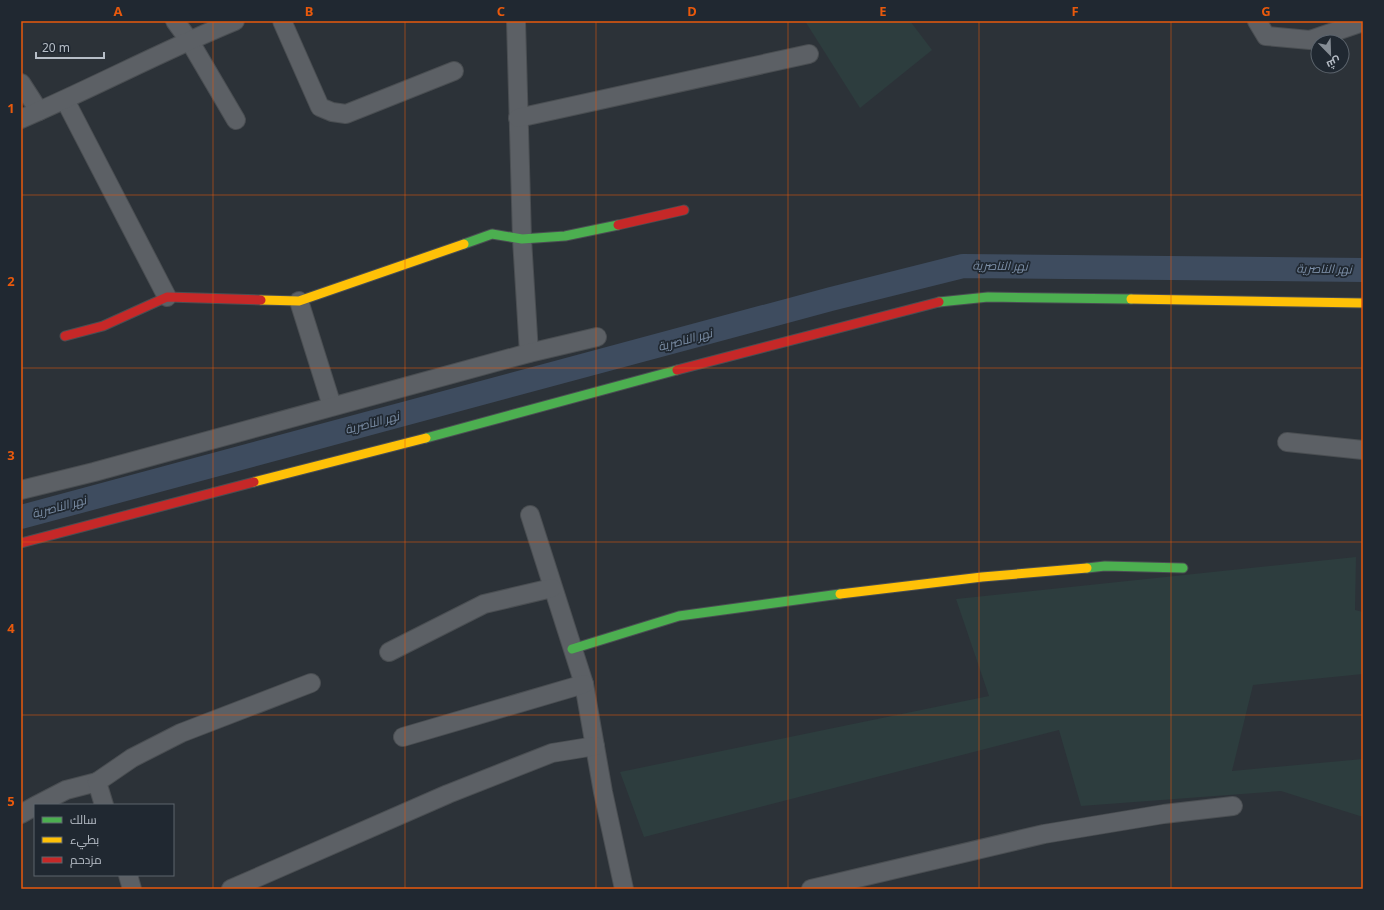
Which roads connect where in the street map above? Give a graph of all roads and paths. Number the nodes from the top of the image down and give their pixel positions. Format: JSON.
{"nodes":[{"id":1,"x":175,"y":21,"type":"edge"},
{"id":2,"x":235,"y":21,"type":"edge"},
{"id":3,"x":282,"y":21,"type":"edge"},
{"id":4,"x":516,"y":21,"type":"edge"},
{"id":5,"x":1257,"y":21,"type":"edge"},
{"id":6,"x":1363,"y":22,"type":"edge"},
{"id":7,"x":189,"y":40,"type":"junction"},
{"id":8,"x":809,"y":54,"type":"dead end"},
{"id":9,"x":454,"y":71,"type":"dead end"},
{"id":10,"x":21,"y":82,"type":"edge"},
{"id":11,"x":65,"y":100,"type":"junction"},
{"id":12,"x":39,"y":111,"type":"junction"},
{"id":13,"x":518,"y":118,"type":"junction"},
{"id":14,"x":21,"y":119,"type":"edge"},
{"id":15,"x":236,"y":120,"type":"dead end"},
{"id":16,"x":684,"y":210,"type":"dead end"},
{"id":17,"x":522,"y":239,"type":"junction"},
{"id":18,"x":167,"y":297,"type":"junction"},
{"id":19,"x":299,"y":301,"type":"junction"},
{"id":20,"x":1363,"y":303,"type":"edge"},
{"id":21,"x":65,"y":336,"type":"dead end"},
{"id":22,"x":597,"y":336,"type":"dead end"},
{"id":23,"x":529,"y":353,"type":"junction"},
{"id":24,"x":332,"y":406,"type":"junction"},
{"id":25,"x":1287,"y":442,"type":"dead end"},
{"id":26,"x":1363,"y":450,"type":"edge"},
{"id":27,"x":21,"y":490,"type":"edge"},
{"id":28,"x":530,"y":515,"type":"dead end"},
{"id":29,"x":21,"y":543,"type":"edge"},
{"id":30,"x":1183,"y":568,"type":"dead end"},
{"id":31,"x":552,"y":588,"type":"junction"},
{"id":32,"x":572,"y":649,"type":"junction"},
{"id":33,"x":389,"y":652,"type":"dead end"},
{"id":34,"x":311,"y":683,"type":"dead end"},
{"id":35,"x":584,"y":684,"type":"junction"},
{"id":36,"x":403,"y":737,"type":"dead end"},
{"id":37,"x":595,"y":746,"type":"junction"},
{"id":38,"x":97,"y":782,"type":"junction"},
{"id":39,"x":40,"y":804,"type":"edge"},
{"id":40,"x":104,"y":804,"type":"edge"},
{"id":41,"x":1233,"y":806,"type":"dead end"},
{"id":42,"x":34,"y":807,"type":"edge"},
{"id":43,"x":21,"y":814,"type":"edge"},
{"id":44,"x":128,"y":876,"type":"edge"},
{"id":45,"x":132,"y":889,"type":"edge"},
{"id":46,"x":230,"y":889,"type":"edge"},
{"id":47,"x":624,"y":889,"type":"edge"},
{"id":48,"x":811,"y":889,"type":"edge"}],
"edges":[{"from":1,"to":7,"type":"street"},
{"from":2,"to":7,"type":"street"},
{"from":3,"to":9,"type":"street"},
{"from":4,"to":13,"type":"street"},
{"from":5,"to":6,"type":"street"},
{"from":7,"to":11,"type":"street"},
{"from":7,"to":15,"type":"street"},
{"from":8,"to":13,"type":"street"},
{"from":10,"to":12,"type":"street"},
{"from":11,"to":12,"type":"street"},
{"from":11,"to":18,"type":"street"},
{"from":12,"to":14,"type":"street"},
{"from":13,"to":17,"type":"street"},
{"from":16,"to":17,"type":"street"},
{"from":17,"to":19,"type":"street"},
{"from":17,"to":23,"type":"street"},
{"from":18,"to":19,"type":"street"},
{"from":18,"to":21,"type":"street"},
{"from":19,"to":24,"type":"street"},
{"from":20,"to":29,"type":"street"},
{"from":22,"to":23,"type":"street"},
{"from":23,"to":24,"type":"street"},
{"from":24,"to":27,"type":"street"},
{"from":25,"to":26,"type":"street"},
{"from":28,"to":31,"type":"street"},
{"from":30,"to":32,"type":"street"},
{"from":31,"to":32,"type":"street"},
{"from":31,"to":33,"type":"street"},
{"from":32,"to":35,"type":"street"},
{"from":34,"to":38,"type":"street"},
{"from":35,"to":36,"type":"street"},
{"from":35,"to":37,"type":"street"},
{"from":37,"to":46,"type":"street"},
{"from":37,"to":47,"type":"street"},
{"from":38,"to":39,"type":"street"},
{"from":38,"to":40,"type":"street"},
{"from":41,"to":48,"type":"street"},
{"from":42,"to":43,"type":"street"},
{"from":44,"to":45,"type":"street"}]}
